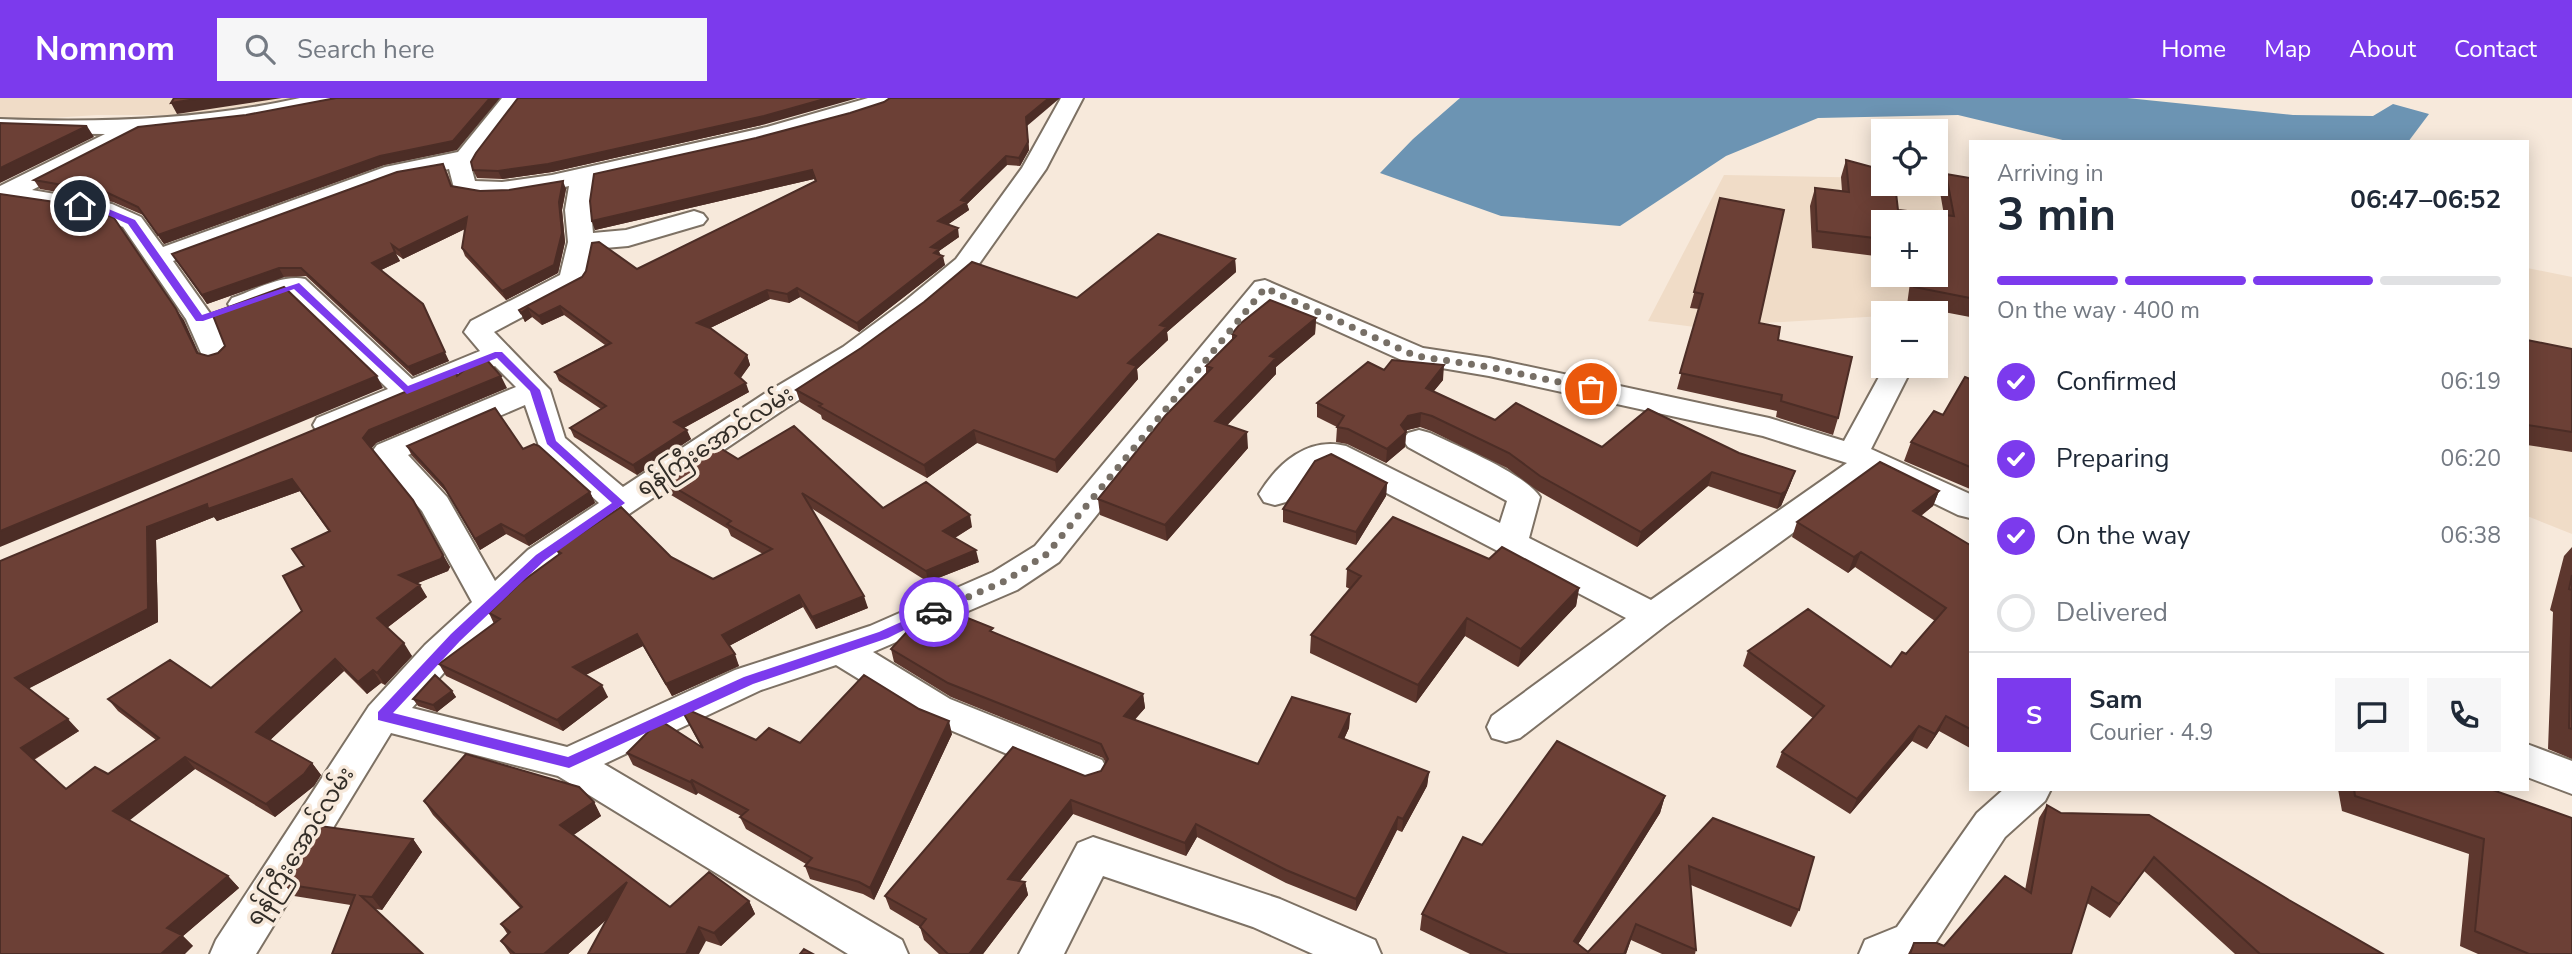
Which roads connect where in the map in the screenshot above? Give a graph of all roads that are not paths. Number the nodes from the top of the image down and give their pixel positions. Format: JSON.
{"nodes":[{"id":1,"x":331,"y":98,"type":"edge"},
{"id":2,"x":514,"y":98,"type":"edge"},
{"id":3,"x":889,"y":98,"type":"edge"},
{"id":4,"x":1072,"y":98,"type":"edge"},
{"id":5,"x":142,"y":124,"type":"junction"},
{"id":6,"x":0,"y":126,"type":"edge"},
{"id":7,"x":466,"y":158,"type":"junction"},
{"id":8,"x":583,"y":177,"type":"junction"},
{"id":9,"x":4,"y":195,"type":"edge"},
{"id":10,"x":694,"y":219,"type":"dead end"},
{"id":11,"x":581,"y":242,"type":"junction"},
{"id":12,"x":157,"y":258,"type":"junction"},
{"id":13,"x":200,"y":319,"type":"junction"},
{"id":14,"x":498,"y":354,"type":"junction"},
{"id":15,"x":215,"y":356,"type":"edge"},
{"id":16,"x":1894,"y":378,"type":"edge"},
{"id":17,"x":535,"y":390,"type":"junction"},
{"id":18,"x":407,"y":391,"type":"junction"},
{"id":19,"x":307,"y":434,"type":"edge"},
{"id":20,"x":1419,"y":440,"type":"dead end"},
{"id":21,"x":1862,"y":457,"type":"junction"},
{"id":22,"x":1275,"y":494,"type":"dead end"},
{"id":23,"x":620,"y":503,"type":"junction"},
{"id":24,"x":1969,"y":507,"type":"edge"},
{"id":25,"x":1511,"y":543,"type":"junction"},
{"id":26,"x":490,"y":603,"type":"junction"},
{"id":27,"x":1653,"y":616,"type":"junction"},
{"id":28,"x":840,"y":650,"type":"junction"},
{"id":29,"x":383,"y":716,"type":"junction"},
{"id":30,"x":1506,"y":727,"type":"dead end"},
{"id":31,"x":2529,"y":761,"type":"edge"},
{"id":32,"x":569,"y":763,"type":"junction"},
{"id":33,"x":1088,"y":771,"type":"dead end"},
{"id":34,"x":2572,"y":778,"type":"edge"},
{"id":35,"x":2029,"y":791,"type":"edge"},
{"id":36,"x":232,"y":954,"type":"edge"},
{"id":37,"x":886,"y":954,"type":"edge"},
{"id":38,"x":1041,"y":954,"type":"edge"},
{"id":39,"x":1359,"y":954,"type":"edge"},
{"id":40,"x":1881,"y":954,"type":"edge"}],
"edges":[{"from":1,"to":5,"type":"street"},
{"from":2,"to":7,"type":"street"},
{"from":3,"to":8,"type":"street"},
{"from":4,"to":23,"type":"street","name":"ရန်ကြီးအောင်လမ်း"},
{"from":5,"to":6,"type":"street"},
{"from":5,"to":9,"type":"street"},
{"from":7,"to":8,"type":"street"},
{"from":7,"to":12,"type":"street"},
{"from":8,"to":11,"type":"street"},
{"from":9,"to":12,"type":"street"},
{"from":10,"to":11,"type":"street"},
{"from":11,"to":14,"type":"street"},
{"from":12,"to":13,"type":"street"},
{"from":13,"to":15,"type":"street"},
{"from":13,"to":18,"type":"street"},
{"from":14,"to":17,"type":"street"},
{"from":14,"to":18,"type":"street"},
{"from":16,"to":21,"type":"street"},
{"from":17,"to":23,"type":"street"},
{"from":17,"to":26,"type":"street"},
{"from":18,"to":19,"type":"street"},
{"from":20,"to":25,"type":"street"},
{"from":21,"to":24,"type":"street"},
{"from":21,"to":27,"type":"street"},
{"from":21,"to":28,"type":"street"},
{"from":22,"to":25,"type":"street"},
{"from":23,"to":26,"type":"street","name":"ရန်ကြီးအောင်လမ်း"},
{"from":25,"to":27,"type":"street"},
{"from":26,"to":29,"type":"street","name":"ရန်ကြီးအောင်လမ်း"},
{"from":27,"to":30,"type":"street"},
{"from":28,"to":32,"type":"street"},
{"from":28,"to":33,"type":"street"},
{"from":29,"to":32,"type":"street"},
{"from":29,"to":36,"type":"street","name":"ရန်ကြီးအောင်လမ်း"},
{"from":31,"to":34,"type":"street"},
{"from":32,"to":37,"type":"street"},
{"from":35,"to":40,"type":"street"},
{"from":38,"to":39,"type":"street"}]}
